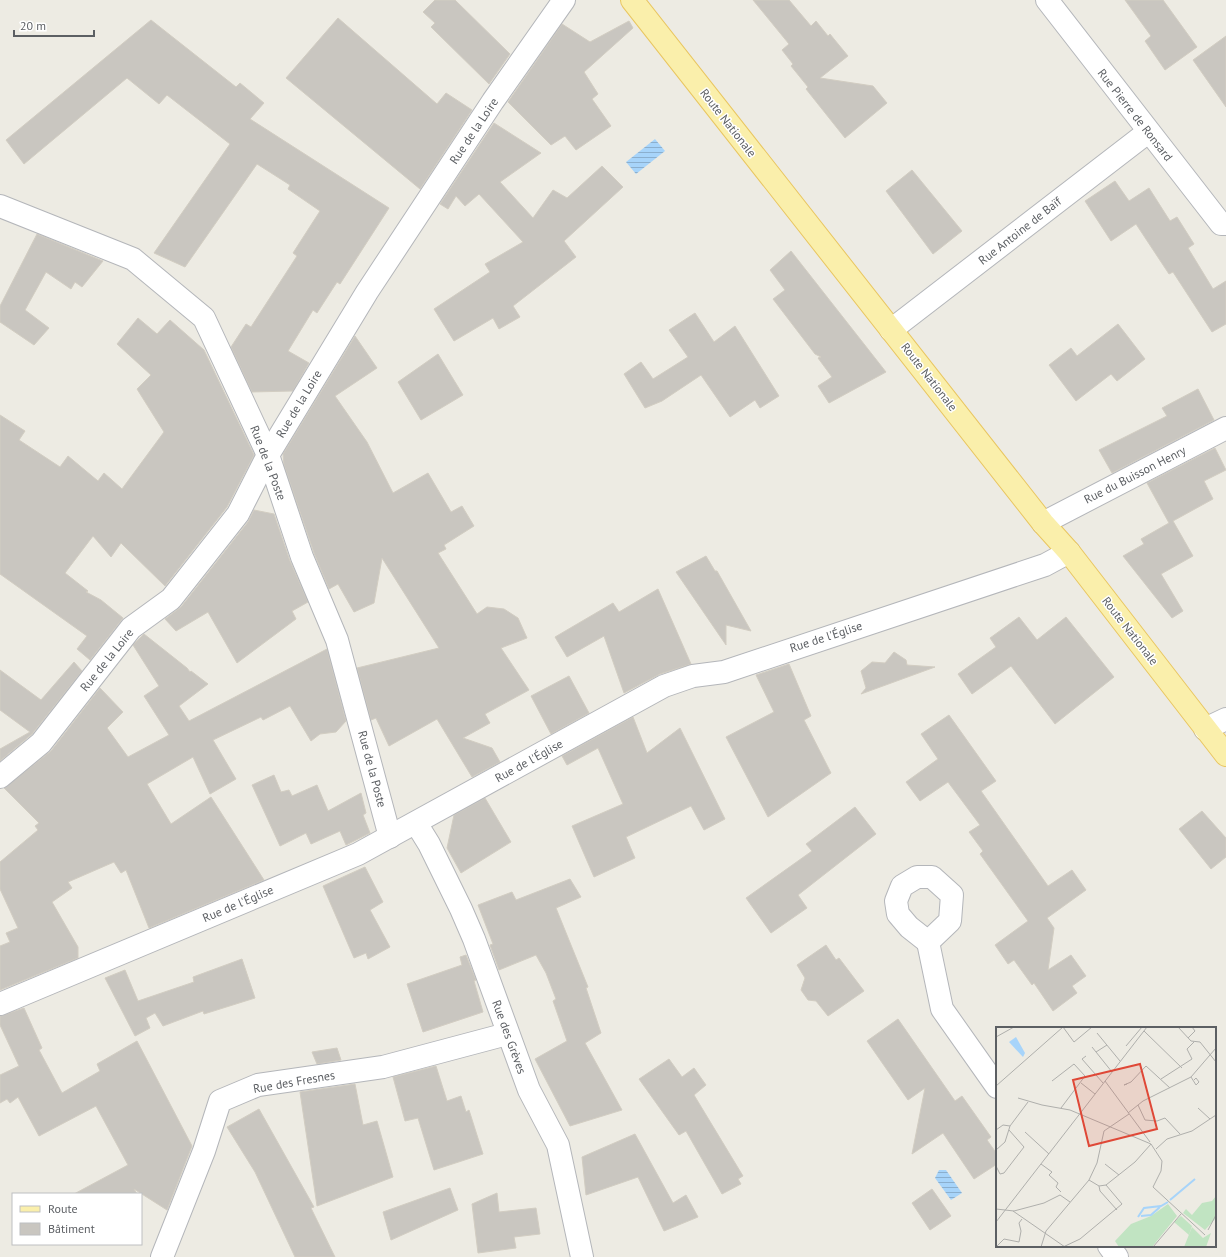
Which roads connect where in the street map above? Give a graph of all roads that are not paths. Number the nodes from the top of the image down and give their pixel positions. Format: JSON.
{"nodes":[{"id":1,"x":564,"y":0,"type":"edge"},
{"id":2,"x":632,"y":0,"type":"edge"},
{"id":3,"x":1047,"y":0,"type":"edge"},
{"id":4,"x":1148,"y":132,"type":"junction"},
{"id":5,"x":0,"y":206,"type":"edge"},
{"id":6,"x":1226,"y":224,"type":"edge"},
{"id":7,"x":891,"y":330,"type":"junction"},
{"id":8,"x":1226,"y":428,"type":"edge"},
{"id":9,"x":268,"y":455,"type":"junction"},
{"id":10,"x":1043,"y":523,"type":"junction"},
{"id":11,"x":1069,"y":552,"type":"junction"},
{"id":12,"x":1226,"y":719,"type":"edge"},
{"id":13,"x":1205,"y":729,"type":"junction"},
{"id":14,"x":1226,"y":755,"type":"edge"},
{"id":15,"x":0,"y":777,"type":"edge"},
{"id":16,"x":416,"y":823,"type":"junction"},
{"id":17,"x":390,"y":837,"type":"junction"},
{"id":18,"x":928,"y":942,"type":"dead end"},
{"id":19,"x":0,"y":1004,"type":"edge"},
{"id":20,"x":507,"y":1034,"type":"junction"},
{"id":21,"x":996,"y":1086,"type":"edge"},
{"id":22,"x":1110,"y":1247,"type":"edge"},
{"id":23,"x":162,"y":1257,"type":"edge"},
{"id":24,"x":582,"y":1257,"type":"edge"},
{"id":25,"x":1117,"y":1257,"type":"edge"}],
"edges":[{"from":1,"to":9,"type":"street","name":"Rue de la Loire"},
{"from":2,"to":7,"type":"main road","name":"Route Nationale"},
{"from":3,"to":4,"type":"street","name":"Rue Pierre de Ronsard"},
{"from":4,"to":6,"type":"street","name":"Rue Pierre de Ronsard"},
{"from":4,"to":7,"type":"street","name":"Rue Antoine de Baïf"},
{"from":5,"to":9,"type":"street","name":"Rue de la Poste"},
{"from":7,"to":10,"type":"main road","name":"Route Nationale"},
{"from":8,"to":10,"type":"street","name":"Rue du Buisson Henry"},
{"from":9,"to":15,"type":"street","name":"Rue de la Loire"},
{"from":9,"to":17,"type":"street","name":"Rue de la Poste"},
{"from":10,"to":11,"type":"main road","name":"Route Nationale"},
{"from":11,"to":13,"type":"main road","name":"Route Nationale"},
{"from":11,"to":16,"type":"street","name":"Rue de l'Église"},
{"from":12,"to":13,"type":"street"},
{"from":13,"to":14,"type":"main road","name":"Route Nationale"},
{"from":16,"to":17,"type":"street","name":"Rue de l'Église"},
{"from":16,"to":20,"type":"street","name":"Rue des Grèves"},
{"from":17,"to":19,"type":"street","name":"Rue de l'Église"},
{"from":18,"to":21,"type":"street"},
{"from":20,"to":23,"type":"street","name":"Rue des Fresnes"},
{"from":20,"to":24,"type":"street","name":"Rue des Grèves"},
{"from":22,"to":25,"type":"street"}]}
